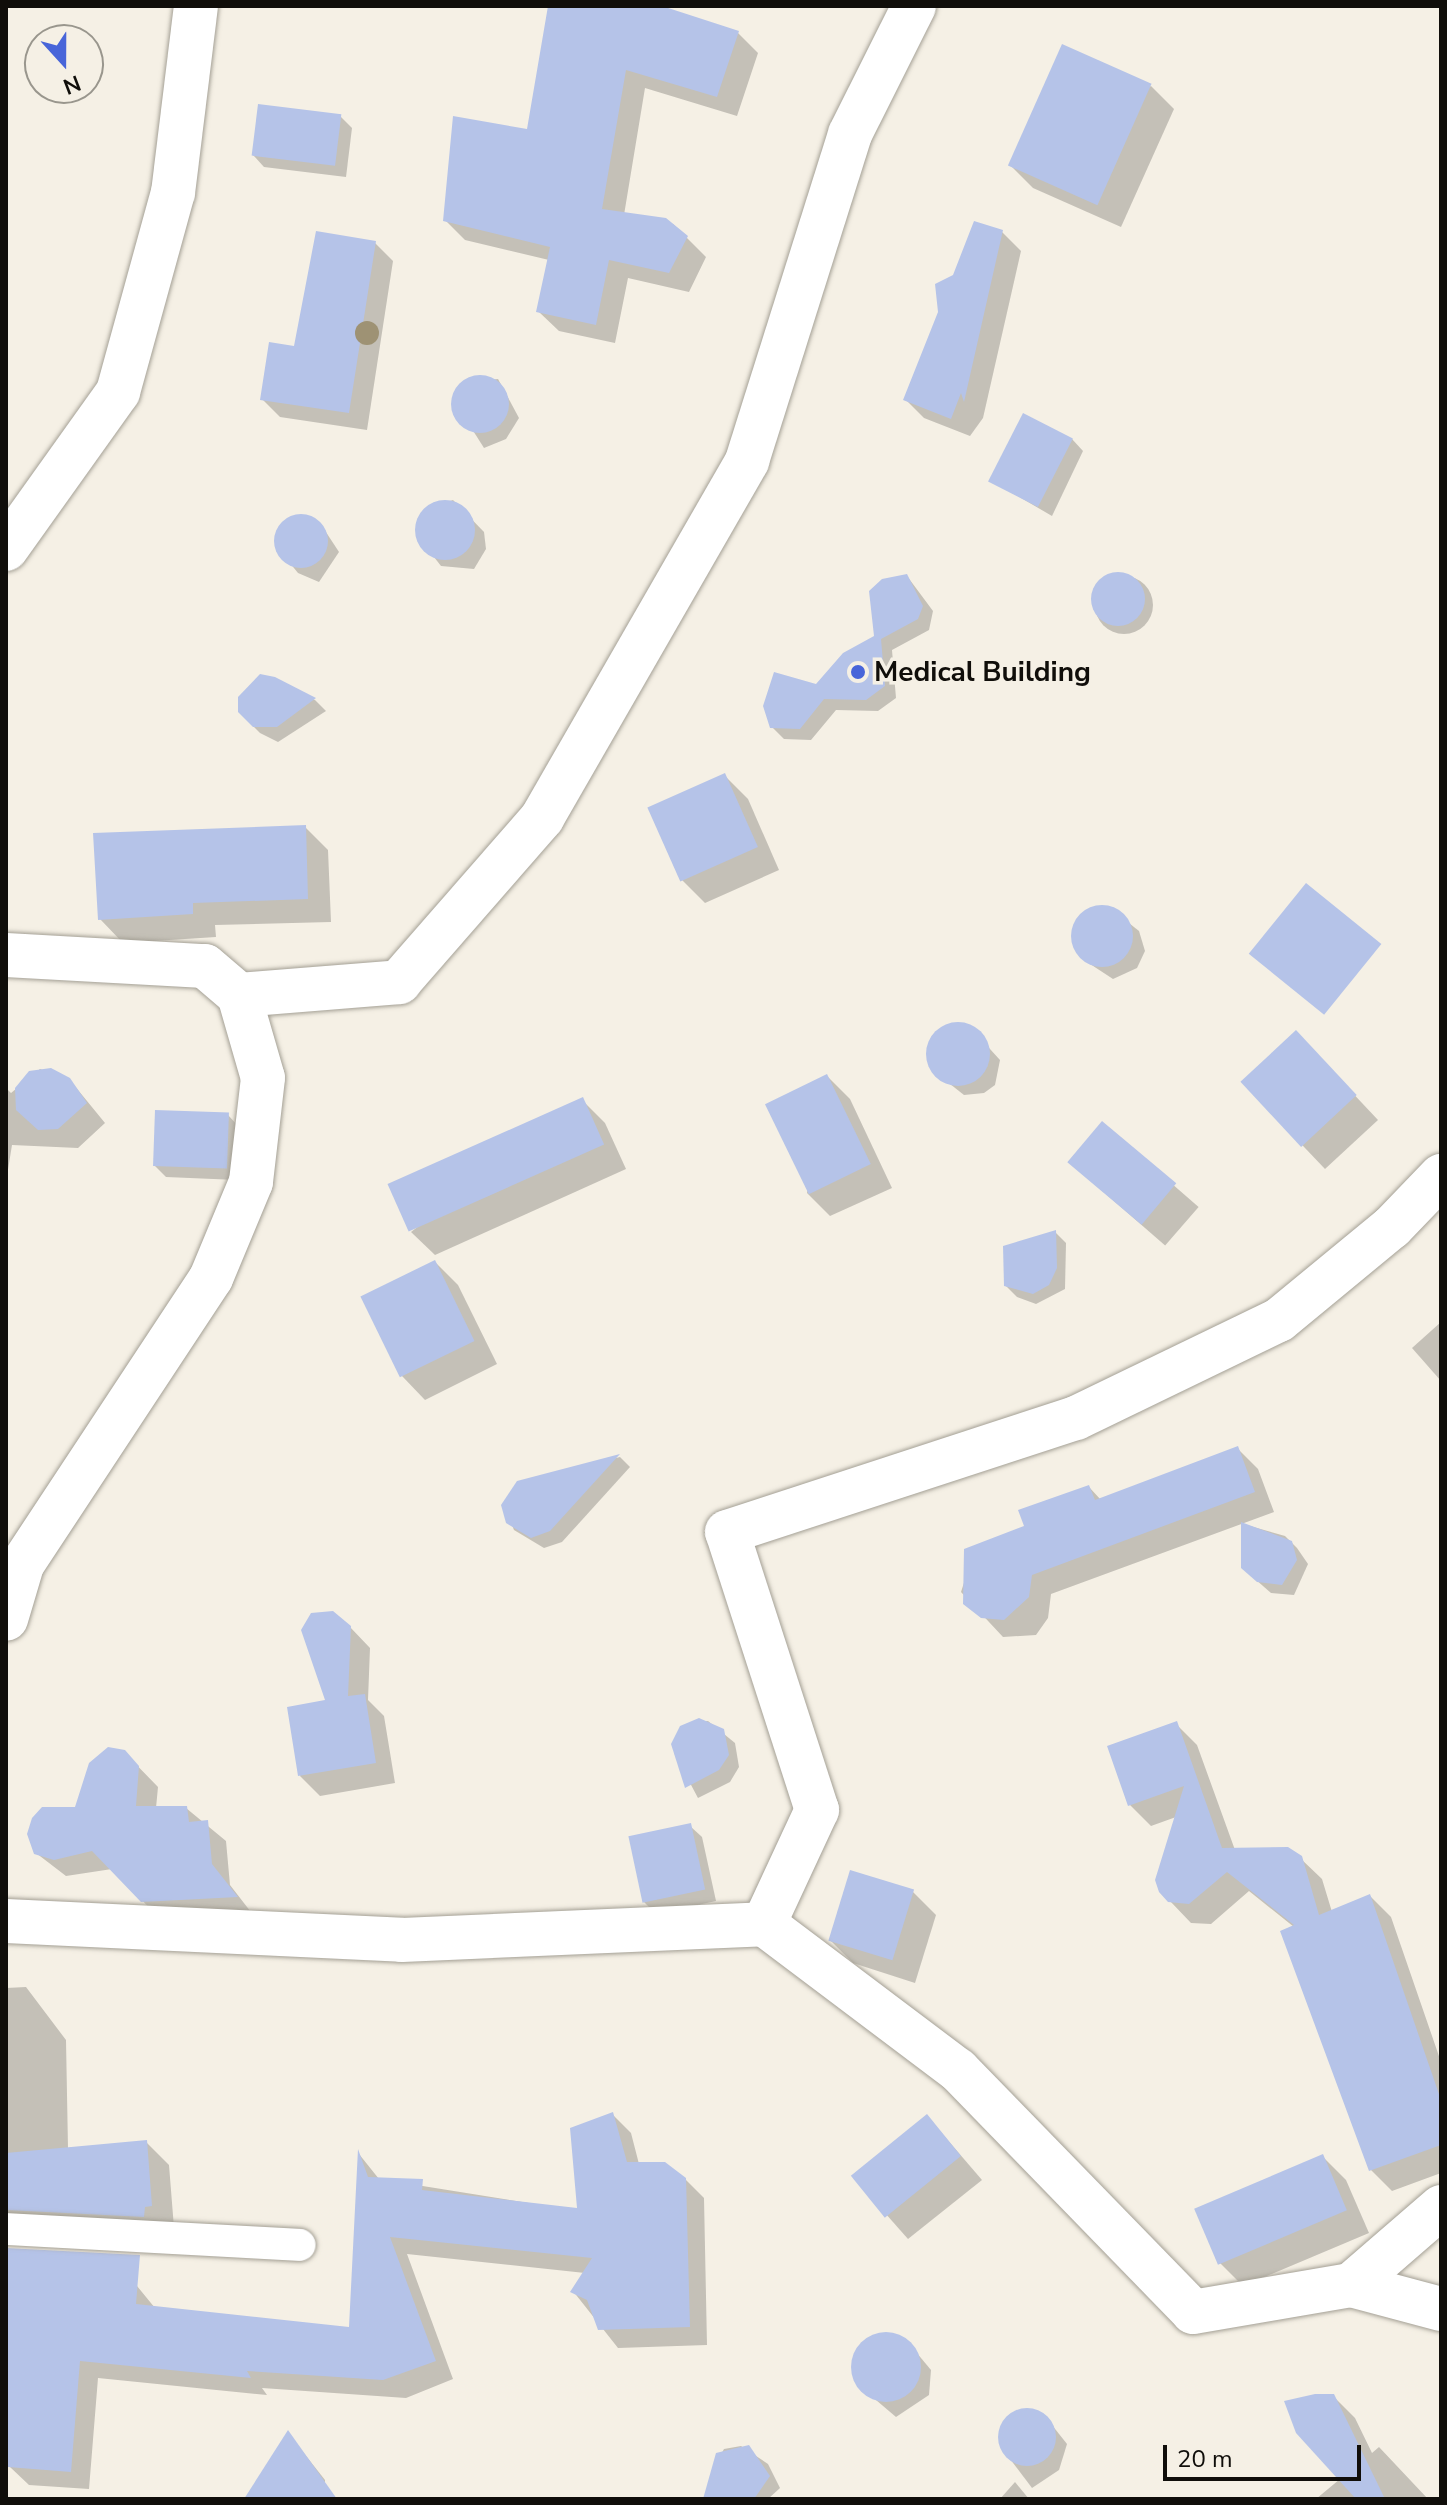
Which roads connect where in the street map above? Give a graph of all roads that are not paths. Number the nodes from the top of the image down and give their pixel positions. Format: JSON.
{"nodes":[{"id":1,"x":196,"y":6,"type":"edge"},
{"id":2,"x":914,"y":6,"type":"edge"},
{"id":3,"x":6,"y":549,"type":"edge"},
{"id":4,"x":6,"y":955,"type":"edge"},
{"id":5,"x":239,"y":995,"type":"junction"},
{"id":6,"x":1441,"y":1176,"type":"edge"},
{"id":7,"x":6,"y":1619,"type":"edge"},
{"id":8,"x":6,"y":1921,"type":"edge"},
{"id":9,"x":764,"y":1924,"type":"junction"},
{"id":10,"x":1441,"y":2207,"type":"edge"},
{"id":11,"x":6,"y":2229,"type":"edge"},
{"id":12,"x":300,"y":2245,"type":"dead end"},
{"id":13,"x":1351,"y":2285,"type":"junction"},
{"id":14,"x":1441,"y":2309,"type":"edge"}],
"edges":[{"from":1,"to":3,"type":"street"},
{"from":2,"to":5,"type":"street"},
{"from":4,"to":5,"type":"street"},
{"from":5,"to":7,"type":"street"},
{"from":6,"to":9,"type":"street"},
{"from":8,"to":9,"type":"street"},
{"from":9,"to":13,"type":"street"},
{"from":10,"to":13,"type":"street"},
{"from":11,"to":12,"type":"lane"},
{"from":13,"to":14,"type":"street"}]}
